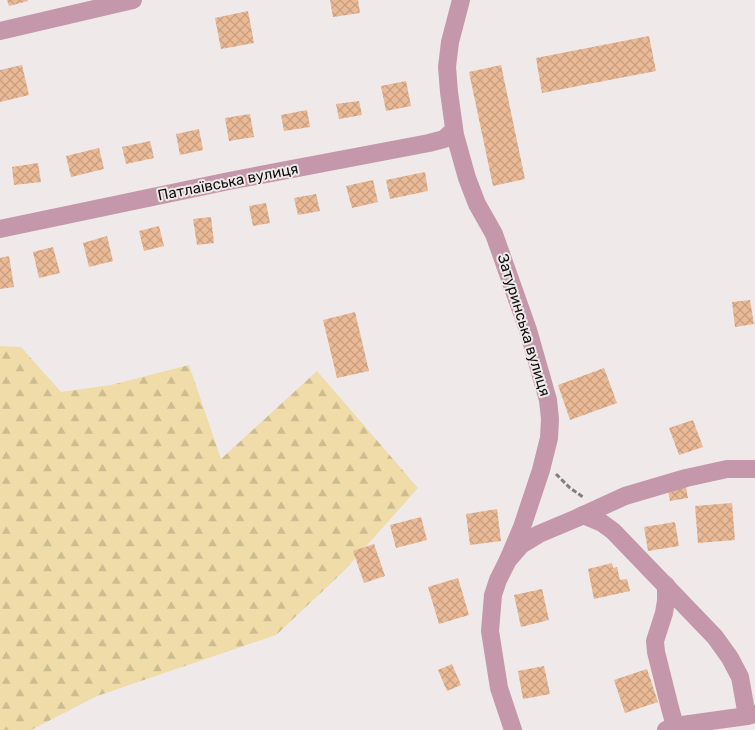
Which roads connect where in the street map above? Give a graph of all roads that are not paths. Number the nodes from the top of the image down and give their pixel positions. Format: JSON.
{"nodes":[{"id":1,"x":133,"y":0,"type":"edge"},
{"id":2,"x":461,"y":0,"type":"edge"},
{"id":3,"x":0,"y":31,"type":"edge"},
{"id":4,"x":454,"y":130,"type":"junction"},
{"id":5,"x":0,"y":229,"type":"edge"},
{"id":6,"x":755,"y":469,"type":"edge"},
{"id":7,"x":584,"y":515,"type":"junction"},
{"id":8,"x":508,"y":560,"type":"junction"},
{"id":9,"x":666,"y":586,"type":"junction"},
{"id":10,"x":751,"y":715,"type":"edge"},
{"id":11,"x":670,"y":728,"type":"edge"},
{"id":12,"x":513,"y":730,"type":"edge"}],
"edges":[{"from":1,"to":3,"type":"street"},
{"from":2,"to":4,"type":"street"},
{"from":4,"to":5,"type":"street","name":"Патлаївська вулиця"},
{"from":4,"to":8,"type":"street","name":"Затуринська вулиця"},
{"from":6,"to":7,"type":"street","name":"Затуринська вулиця"},
{"from":7,"to":8,"type":"street","name":"Затуринська вулиця"},
{"from":7,"to":9,"type":"street"},
{"from":8,"to":12,"type":"street","name":"Затуринська вулиця"},
{"from":9,"to":10,"type":"street"},
{"from":9,"to":11,"type":"street"},
{"from":10,"to":11,"type":"street"}]}
